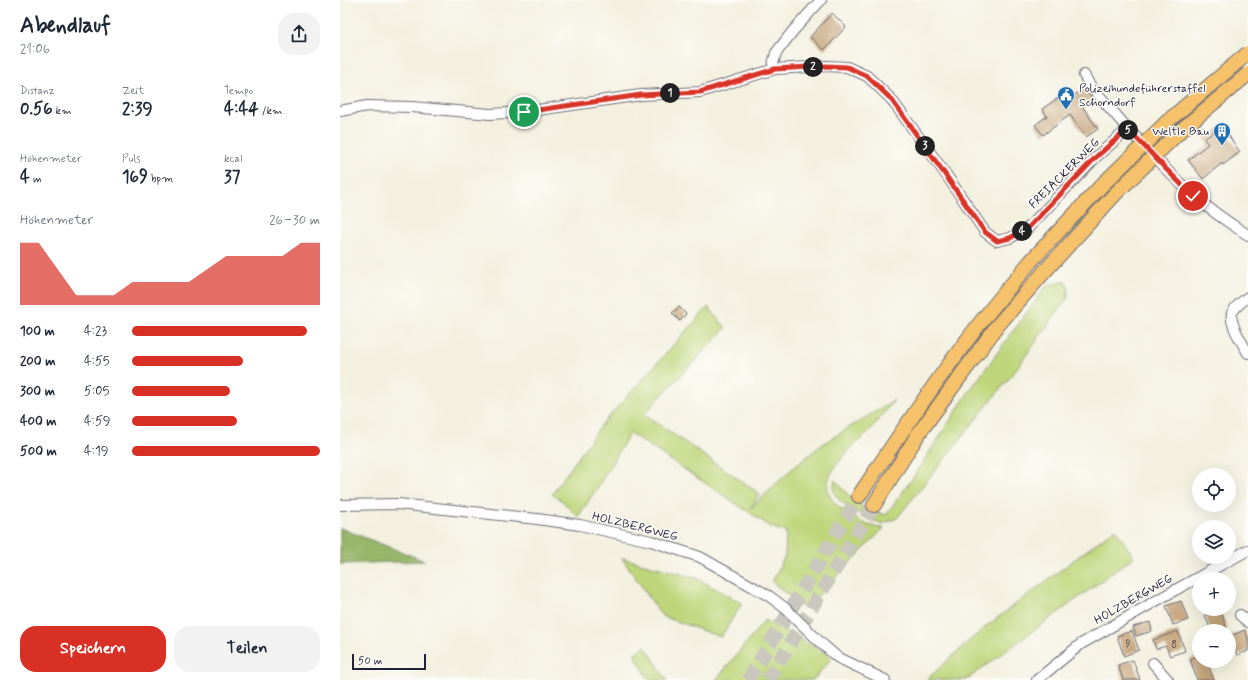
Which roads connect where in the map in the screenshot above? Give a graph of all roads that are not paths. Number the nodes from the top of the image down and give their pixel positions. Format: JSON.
{"nodes":[{"id":1,"x":821,"y":0,"type":"edge"},
{"id":2,"x":1248,"y":53,"type":"edge"},
{"id":3,"x":775,"y":69,"type":"junction"},
{"id":4,"x":1248,"y":74,"type":"edge"},
{"id":5,"x":1084,"y":75,"type":"dead end"},
{"id":6,"x":343,"y":110,"type":"edge"},
{"id":7,"x":1128,"y":129,"type":"junction"},
{"id":8,"x":1248,"y":235,"type":"edge"},
{"id":9,"x":1248,"y":297,"type":"edge"},
{"id":10,"x":1248,"y":353,"type":"edge"},
{"id":11,"x":859,"y":496,"type":"tunnel mouth"},
{"id":12,"x":340,"y":505,"type":"edge"},
{"id":13,"x":874,"y":505,"type":"tunnel mouth"},
{"id":14,"x":1248,"y":550,"type":"edge"},
{"id":15,"x":1153,"y":663,"type":"dead end"},
{"id":16,"x":884,"y":680,"type":"edge"},
{"id":17,"x":1038,"y":680,"type":"edge"},
{"id":18,"x":1168,"y":680,"type":"edge"}],
"edges":[{"from":1,"to":3,"type":"street"},
{"from":2,"to":11,"type":"highway","bridge":true},
{"from":3,"to":6,"type":"street"},
{"from":3,"to":7,"type":"street","name":"FREIACKERWEG"},
{"from":4,"to":13,"type":"highway","bridge":true},
{"from":5,"to":7,"type":"street"},
{"from":7,"to":8,"type":"street"},
{"from":9,"to":10,"type":"street"},
{"from":12,"to":16,"type":"street","name":"HOLZBERGWEG"},
{"from":14,"to":17,"type":"street","name":"HOLZBERGWEG"},
{"from":15,"to":18,"type":"street"}]}
